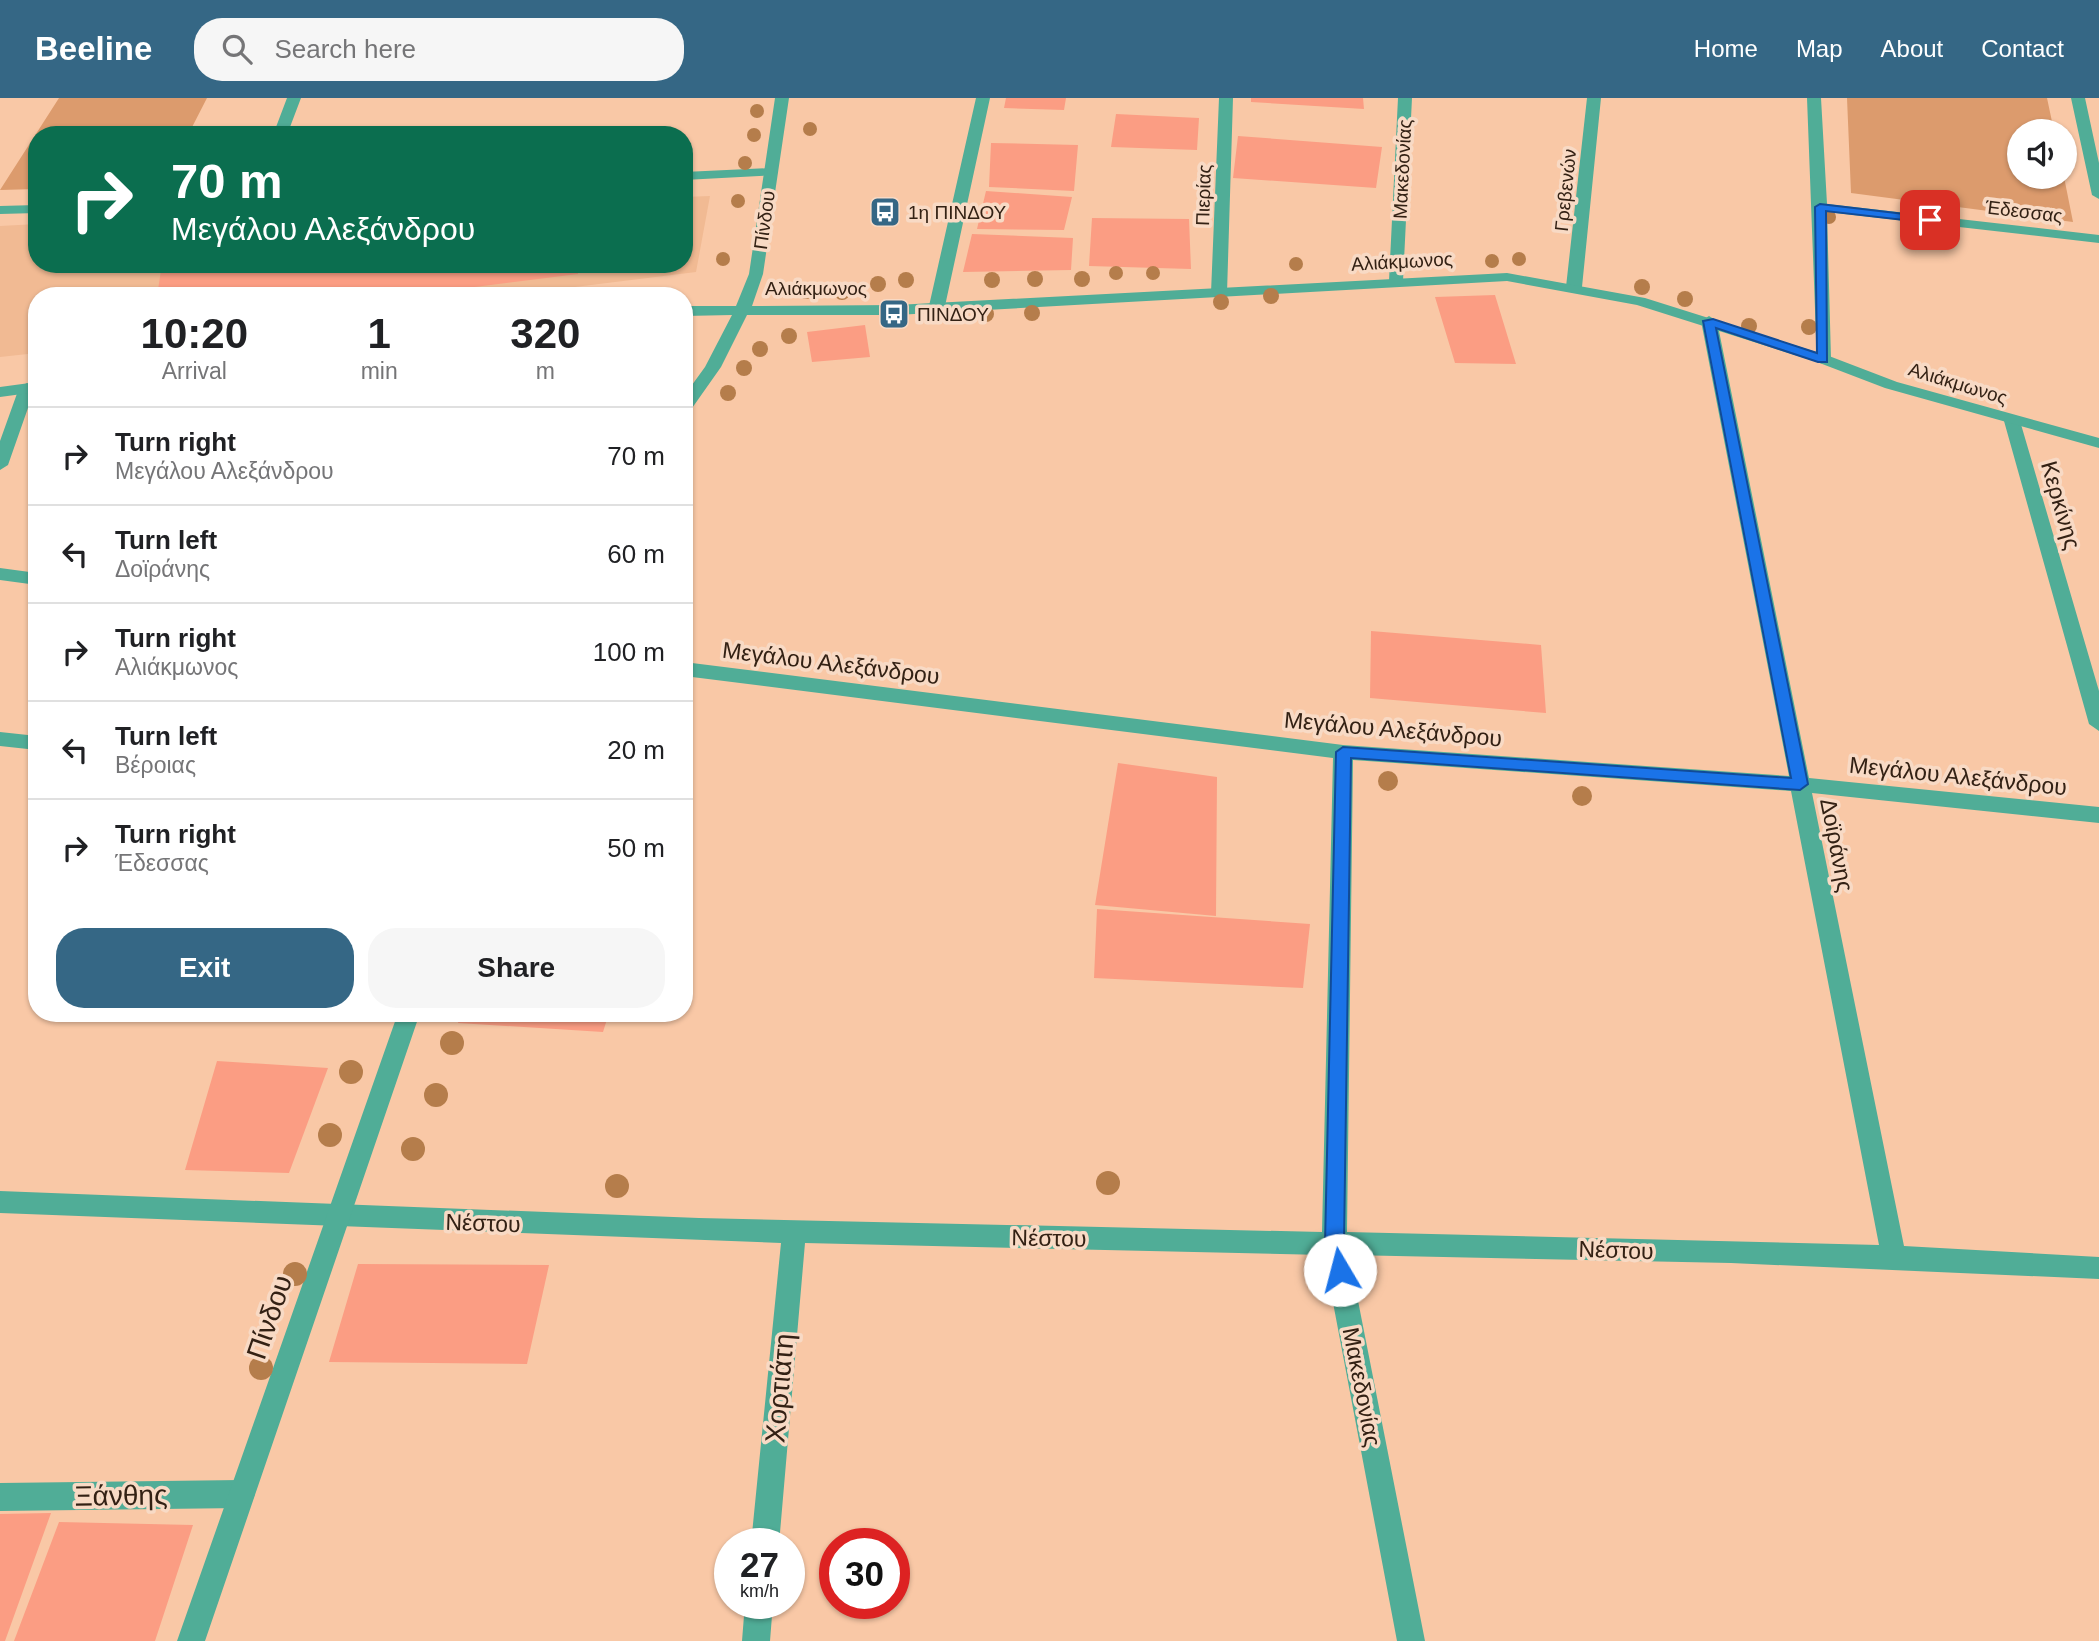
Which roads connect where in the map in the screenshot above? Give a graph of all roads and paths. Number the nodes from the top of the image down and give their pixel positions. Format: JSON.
{"nodes":[{"id":1,"x":294,"y":98,"type":"edge"},
{"id":2,"x":782,"y":98,"type":"edge"},
{"id":3,"x":983,"y":98,"type":"edge"},
{"id":4,"x":1226,"y":98,"type":"edge"},
{"id":5,"x":1405,"y":98,"type":"edge"},
{"id":6,"x":1594,"y":98,"type":"edge"},
{"id":7,"x":1814,"y":98,"type":"edge"},
{"id":8,"x":2078,"y":98,"type":"edge"},
{"id":9,"x":283,"y":126,"type":"edge"},
{"id":10,"x":771,"y":172,"type":"junction"},
{"id":11,"x":693,"y":176,"type":"edge"},
{"id":12,"x":2099,"y":195,"type":"edge"},
{"id":13,"x":1820,"y":207,"type":"junction"},
{"id":14,"x":28,"y":209,"type":"edge"},
{"id":15,"x":0,"y":211,"type":"edge"},
{"id":16,"x":2099,"y":239,"type":"edge"},
{"id":17,"x":1396,"y":281,"type":"junction"},
{"id":18,"x":1574,"y":287,"type":"junction"},
{"id":19,"x":1219,"y":293,"type":"junction"},
{"id":20,"x":937,"y":306,"type":"junction"},
{"id":21,"x":743,"y":309,"type":"junction"},
{"id":22,"x":693,"y":311,"type":"edge"},
{"id":23,"x":1709,"y":321,"type":"junction"},
{"id":24,"x":1823,"y":359,"type":"junction"},
{"id":25,"x":28,"y":388,"type":"edge"},
{"id":26,"x":0,"y":392,"type":"edge"},
{"id":27,"x":693,"y":396,"type":"edge"},
{"id":28,"x":28,"y":397,"type":"edge"},
{"id":29,"x":2012,"y":421,"type":"junction"},
{"id":30,"x":2099,"y":443,"type":"edge"},
{"id":31,"x":0,"y":465,"type":"edge"},
{"id":32,"x":0,"y":574,"type":"edge"},
{"id":33,"x":28,"y":578,"type":"edge"},
{"id":34,"x":693,"y":670,"type":"edge"},
{"id":35,"x":2099,"y":724,"type":"edge"},
{"id":36,"x":0,"y":739,"type":"edge"},
{"id":37,"x":28,"y":742,"type":"edge"},
{"id":38,"x":1343,"y":752,"type":"junction"},
{"id":39,"x":1800,"y":784,"type":"junction"},
{"id":40,"x":2099,"y":815,"type":"edge"},
{"id":41,"x":406,"y":1022,"type":"edge"},
{"id":42,"x":0,"y":1202,"type":"edge"},
{"id":43,"x":336,"y":1218,"type":"junction"},
{"id":44,"x":794,"y":1233,"type":"junction"},
{"id":45,"x":1335,"y":1244,"type":"junction"},
{"id":46,"x":1893,"y":1255,"type":"junction"},
{"id":47,"x":2099,"y":1268,"type":"edge"},
{"id":48,"x":242,"y":1494,"type":"junction"},
{"id":49,"x":0,"y":1497,"type":"edge"},
{"id":50,"x":766,"y":1528,"type":"edge"},
{"id":51,"x":758,"y":1619,"type":"edge"},
{"id":52,"x":191,"y":1641,"type":"edge"},
{"id":53,"x":756,"y":1641,"type":"edge"},
{"id":54,"x":1411,"y":1641,"type":"edge"}],
"edges":[{"from":1,"to":9,"type":"street"},
{"from":2,"to":10,"type":"street","name":"Πίνδου"},
{"from":3,"to":20,"type":"street"},
{"from":4,"to":19,"type":"street","name":"Πιερίας"},
{"from":5,"to":17,"type":"street","name":"Μακεδονίας"},
{"from":6,"to":18,"type":"street","name":"Γρεβενών"},
{"from":7,"to":13,"type":"street"},
{"from":8,"to":12,"type":"street"},
{"from":10,"to":11,"type":"street"},
{"from":10,"to":21,"type":"street","name":"Πίνδου"},
{"from":13,"to":16,"type":"street","name":"Έδεσσας"},
{"from":13,"to":24,"type":"street"},
{"from":14,"to":15,"type":"street"},
{"from":17,"to":18,"type":"street","name":"Αλιάκμωνος"},
{"from":17,"to":19,"type":"street","name":"Αλιάκμωνος"},
{"from":18,"to":23,"type":"street","name":"Αλιάκμωνος"},
{"from":19,"to":20,"type":"street","name":"Αλιάκμωνος"},
{"from":20,"to":21,"type":"street","name":"Αλιάκμωνος"},
{"from":21,"to":22,"type":"street","name":"Αλιάκμωνος"},
{"from":21,"to":27,"type":"street","name":"Πίνδου"},
{"from":23,"to":24,"type":"street","name":"Αλιάκμωνος"},
{"from":23,"to":39,"type":"street","name":"Δοϊράνης"},
{"from":24,"to":29,"type":"street","name":"Αλιάκμωνος"},
{"from":25,"to":26,"type":"street"},
{"from":28,"to":31,"type":"street"},
{"from":29,"to":30,"type":"street","name":"Αλιάκμωνος"},
{"from":29,"to":35,"type":"street","name":"Κερκίνης"},
{"from":32,"to":33,"type":"street"},
{"from":34,"to":38,"type":"street","name":"Μεγάλου Αλεξάνδρου"},
{"from":36,"to":37,"type":"street"},
{"from":38,"to":39,"type":"street","name":"Μεγάλου Αλεξάνδρου"},
{"from":38,"to":45,"type":"street","name":"Μακεδονίας"},
{"from":39,"to":40,"type":"street","name":"Μεγάλου Αλεξάνδρου"},
{"from":39,"to":46,"type":"street","name":"Δοϊράνης"},
{"from":41,"to":43,"type":"street","name":"Πίνδου"},
{"from":42,"to":43,"type":"street","name":"Νέστου"},
{"from":43,"to":44,"type":"street","name":"Νέστου"},
{"from":43,"to":48,"type":"street","name":"Πίνδου"},
{"from":44,"to":45,"type":"street","name":"Νέστου"},
{"from":44,"to":50,"type":"street","name":"Χορτιάτη"},
{"from":45,"to":46,"type":"street","name":"Νέστου"},
{"from":45,"to":54,"type":"street","name":"Μακεδονίας"},
{"from":46,"to":47,"type":"street","name":"Νέστου"},
{"from":48,"to":49,"type":"street","name":"Ξάνθης"},
{"from":48,"to":52,"type":"street","name":"Πίνδου"},
{"from":51,"to":53,"type":"street"}]}
